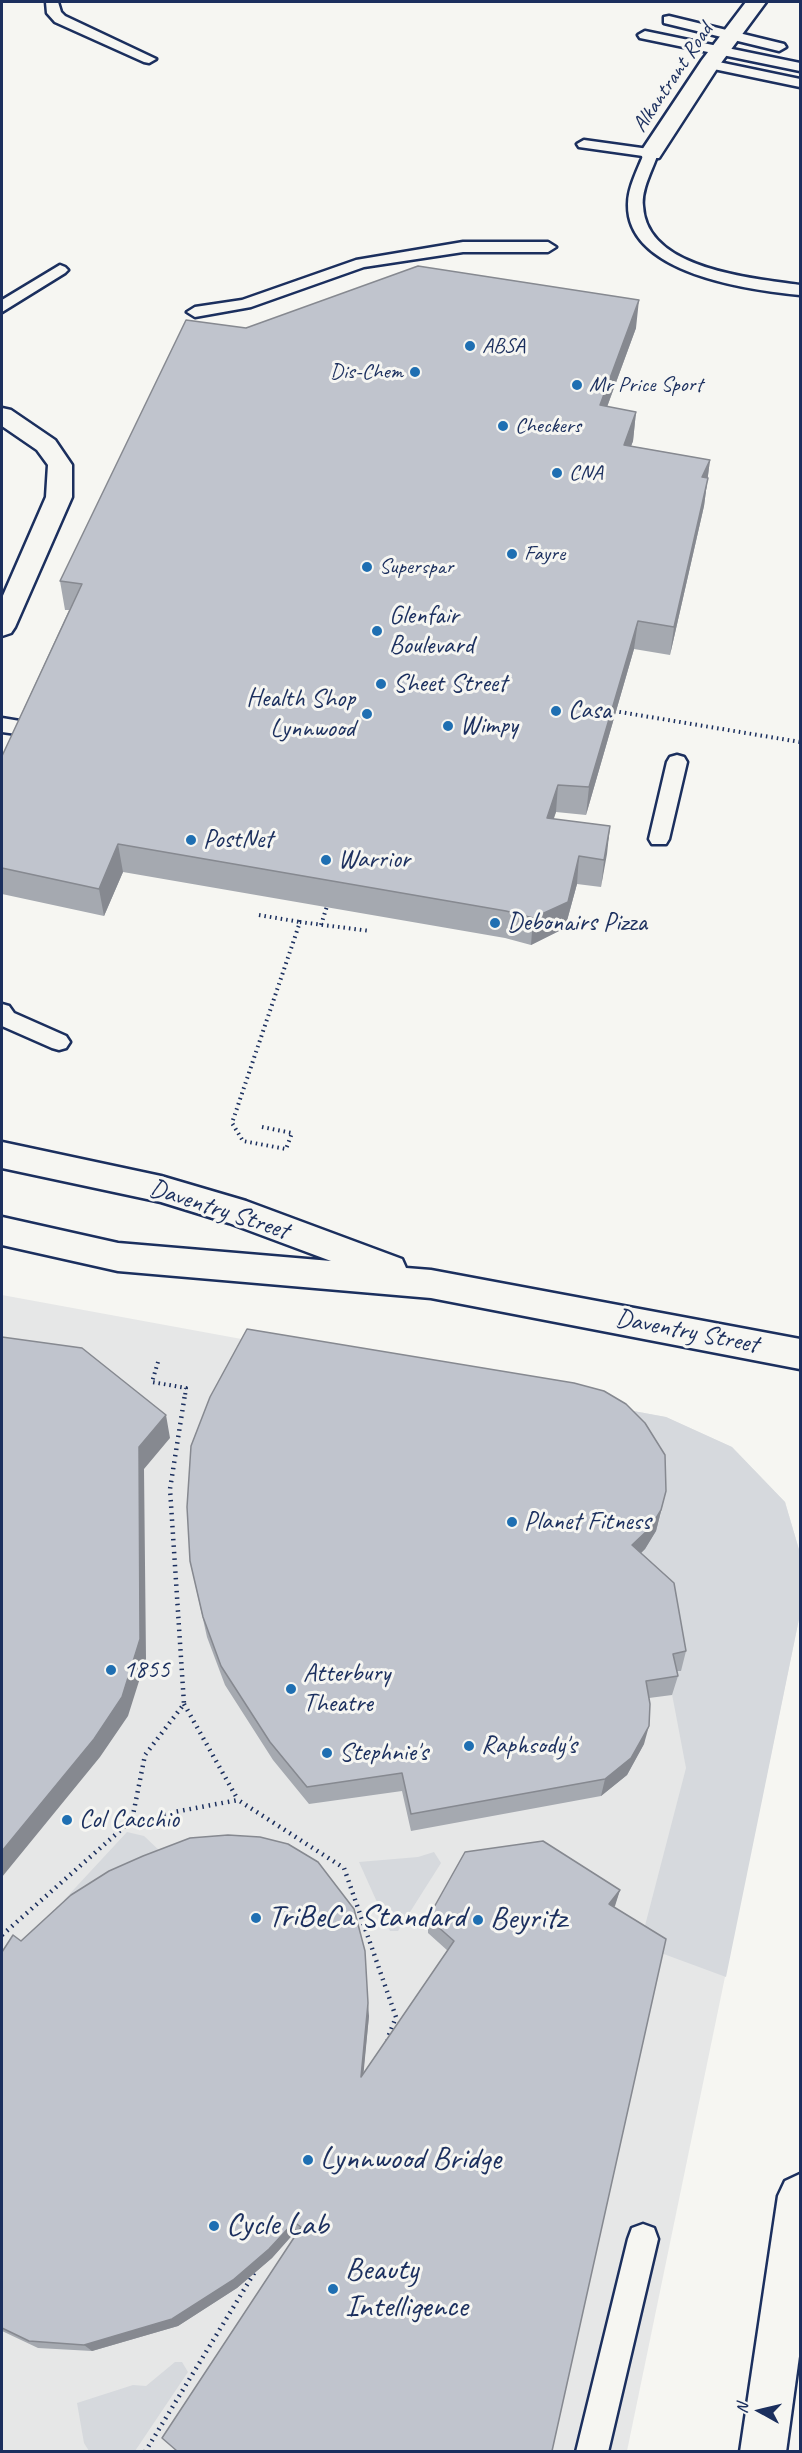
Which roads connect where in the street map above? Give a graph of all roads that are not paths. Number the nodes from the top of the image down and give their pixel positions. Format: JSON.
{"nodes":[{"id":1,"x":52,"y":2,"type":"edge"},
{"id":2,"x":756,"y":2,"type":"edge"},
{"id":3,"x":669,"y":20,"type":"dead end"},
{"id":4,"x":645,"y":35,"type":"dead end"},
{"id":5,"x":720,"y":49,"type":"junction"},
{"id":6,"x":789,"y":49,"type":"dead end"},
{"id":7,"x":149,"y":59,"type":"dead end"},
{"id":8,"x":801,"y":67,"type":"edge"},
{"id":9,"x":801,"y":83,"type":"edge"},
{"id":10,"x":585,"y":144,"type":"dead end"},
{"id":11,"x":651,"y":153,"type":"junction"},
{"id":12,"x":548,"y":247,"type":"dead end"},
{"id":13,"x":60,"y":270,"type":"dead end"},
{"id":14,"x":801,"y":290,"type":"edge"},
{"id":15,"x":2,"y":307,"type":"edge"},
{"id":16,"x":195,"y":312,"type":"dead end"},
{"id":17,"x":2,"y":416,"type":"edge"},
{"id":18,"x":2,"y":627,"type":"edge"},
{"id":19,"x":2,"y":725,"type":"edge"},
{"id":20,"x":31,"y":729,"type":"edge"},
{"id":21,"x":677,"y":762,"type":"dead end"},
{"id":22,"x":659,"y":839,"type":"dead end"},
{"id":23,"x":2,"y":1012,"type":"edge"},
{"id":24,"x":59,"y":1042,"type":"dead end"},
{"id":25,"x":2,"y":1155,"type":"edge"},
{"id":26,"x":2,"y":1231,"type":"edge"},
{"id":27,"x":431,"y":1284,"type":"junction"},
{"id":28,"x":801,"y":1354,"type":"edge"},
{"id":29,"x":801,"y":2196,"type":"edge"},
{"id":30,"x":643,"y":2239,"type":"dead end"},
{"id":31,"x":592,"y":2451,"type":"edge"},
{"id":32,"x":763,"y":2451,"type":"edge"}],
"edges":[{"from":1,"to":7,"type":"lane"},
{"from":2,"to":5,"type":"street","name":"Alkantrant Road"},
{"from":3,"to":5,"type":"lane"},
{"from":4,"to":5,"type":"lane"},
{"from":5,"to":6,"type":"lane"},
{"from":5,"to":8,"type":"lane"},
{"from":5,"to":9,"type":"lane"},
{"from":5,"to":11,"type":"street","name":"Alkantrant Road"},
{"from":10,"to":11,"type":"lane"},
{"from":11,"to":14,"type":"lane"},
{"from":12,"to":16,"type":"lane"},
{"from":13,"to":15,"type":"lane"},
{"from":17,"to":18,"type":"street"},
{"from":19,"to":20,"type":"lane"},
{"from":21,"to":22,"type":"lane"},
{"from":23,"to":24,"type":"lane"},
{"from":25,"to":27,"type":"street","name":"Daventry Street"},
{"from":26,"to":27,"type":"street","name":"Daventry Street"},
{"from":27,"to":28,"type":"street","name":"Daventry Street"},
{"from":29,"to":32,"type":"street"},
{"from":30,"to":31,"type":"lane"}]}
